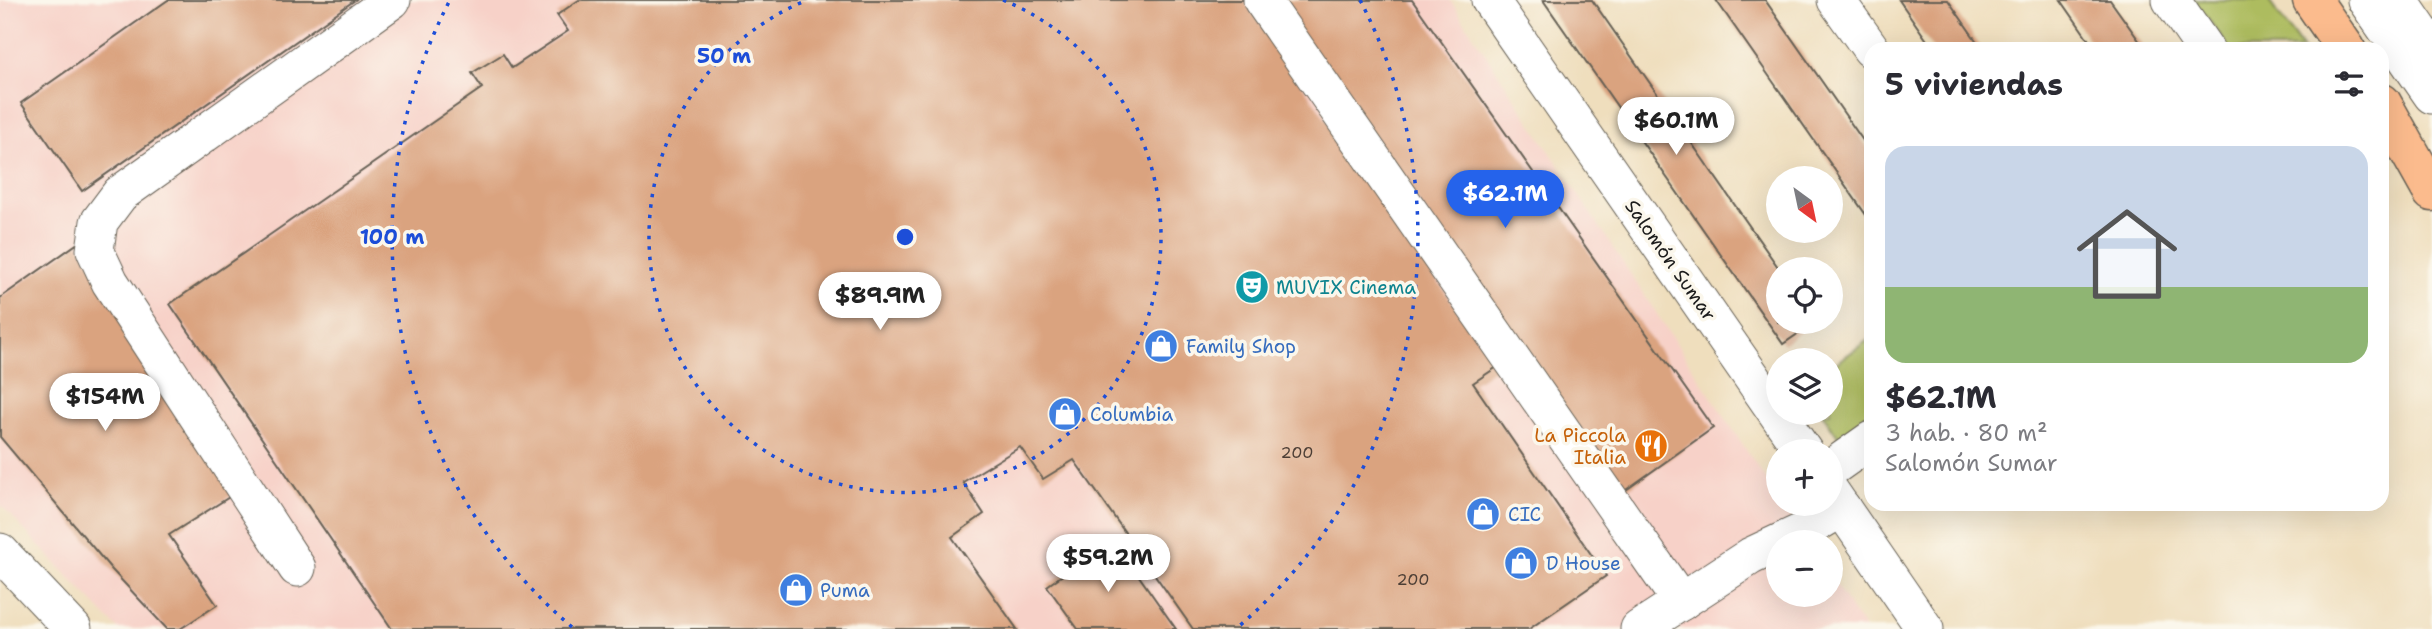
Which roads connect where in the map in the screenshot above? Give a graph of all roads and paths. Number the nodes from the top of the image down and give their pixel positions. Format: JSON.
{"nodes":[{"id":1,"x":392,"y":0,"type":"edge"},
{"id":2,"x":1262,"y":0,"type":"edge"},
{"id":3,"x":1490,"y":0,"type":"edge"},
{"id":4,"x":1836,"y":0,"type":"edge"},
{"id":5,"x":2171,"y":0,"type":"edge"},
{"id":6,"x":2312,"y":0,"type":"edge"},
{"id":7,"x":2365,"y":0,"type":"edge"},
{"id":8,"x":2399,"y":0,"type":"edge"},
{"id":9,"x":1866,"y":42,"type":"edge"},
{"id":10,"x":2200,"y":42,"type":"edge"},
{"id":11,"x":2341,"y":42,"type":"edge"},
{"id":12,"x":2432,"y":48,"type":"edge"},
{"id":13,"x":2432,"y":95,"type":"edge"},
{"id":14,"x":2389,"y":115,"type":"edge"},
{"id":15,"x":2432,"y":192,"type":"edge"},
{"id":16,"x":1795,"y":439,"type":"edge"},
{"id":17,"x":1864,"y":445,"type":"edge"},
{"id":18,"x":1843,"y":460,"type":"edge"},
{"id":19,"x":1843,"y":509,"type":"edge"},
{"id":20,"x":1818,"y":516,"type":"edge"},
{"id":21,"x":0,"y":552,"type":"edge"},
{"id":22,"x":297,"y":568,"type":"dead end"},
{"id":23,"x":1681,"y":601,"type":"junction"},
{"id":24,"x":73,"y":629,"type":"edge"},
{"id":25,"x":1639,"y":629,"type":"edge"},
{"id":26,"x":1925,"y":629,"type":"edge"}],
"edges":[{"from":1,"to":22,"type":"street"},
{"from":2,"to":23,"type":"street"},
{"from":3,"to":16,"type":"street","name":"Salomón Sumar"},
{"from":4,"to":9,"type":"street"},
{"from":5,"to":10,"type":"street"},
{"from":6,"to":11,"type":"main road"},
{"from":7,"to":13,"type":"street"},
{"from":8,"to":12,"type":"street"},
{"from":14,"to":15,"type":"main road"},
{"from":17,"to":18,"type":"street"},
{"from":19,"to":26,"type":"street"},
{"from":20,"to":23,"type":"street"},
{"from":21,"to":24,"type":"street"},
{"from":23,"to":25,"type":"street"}]}
